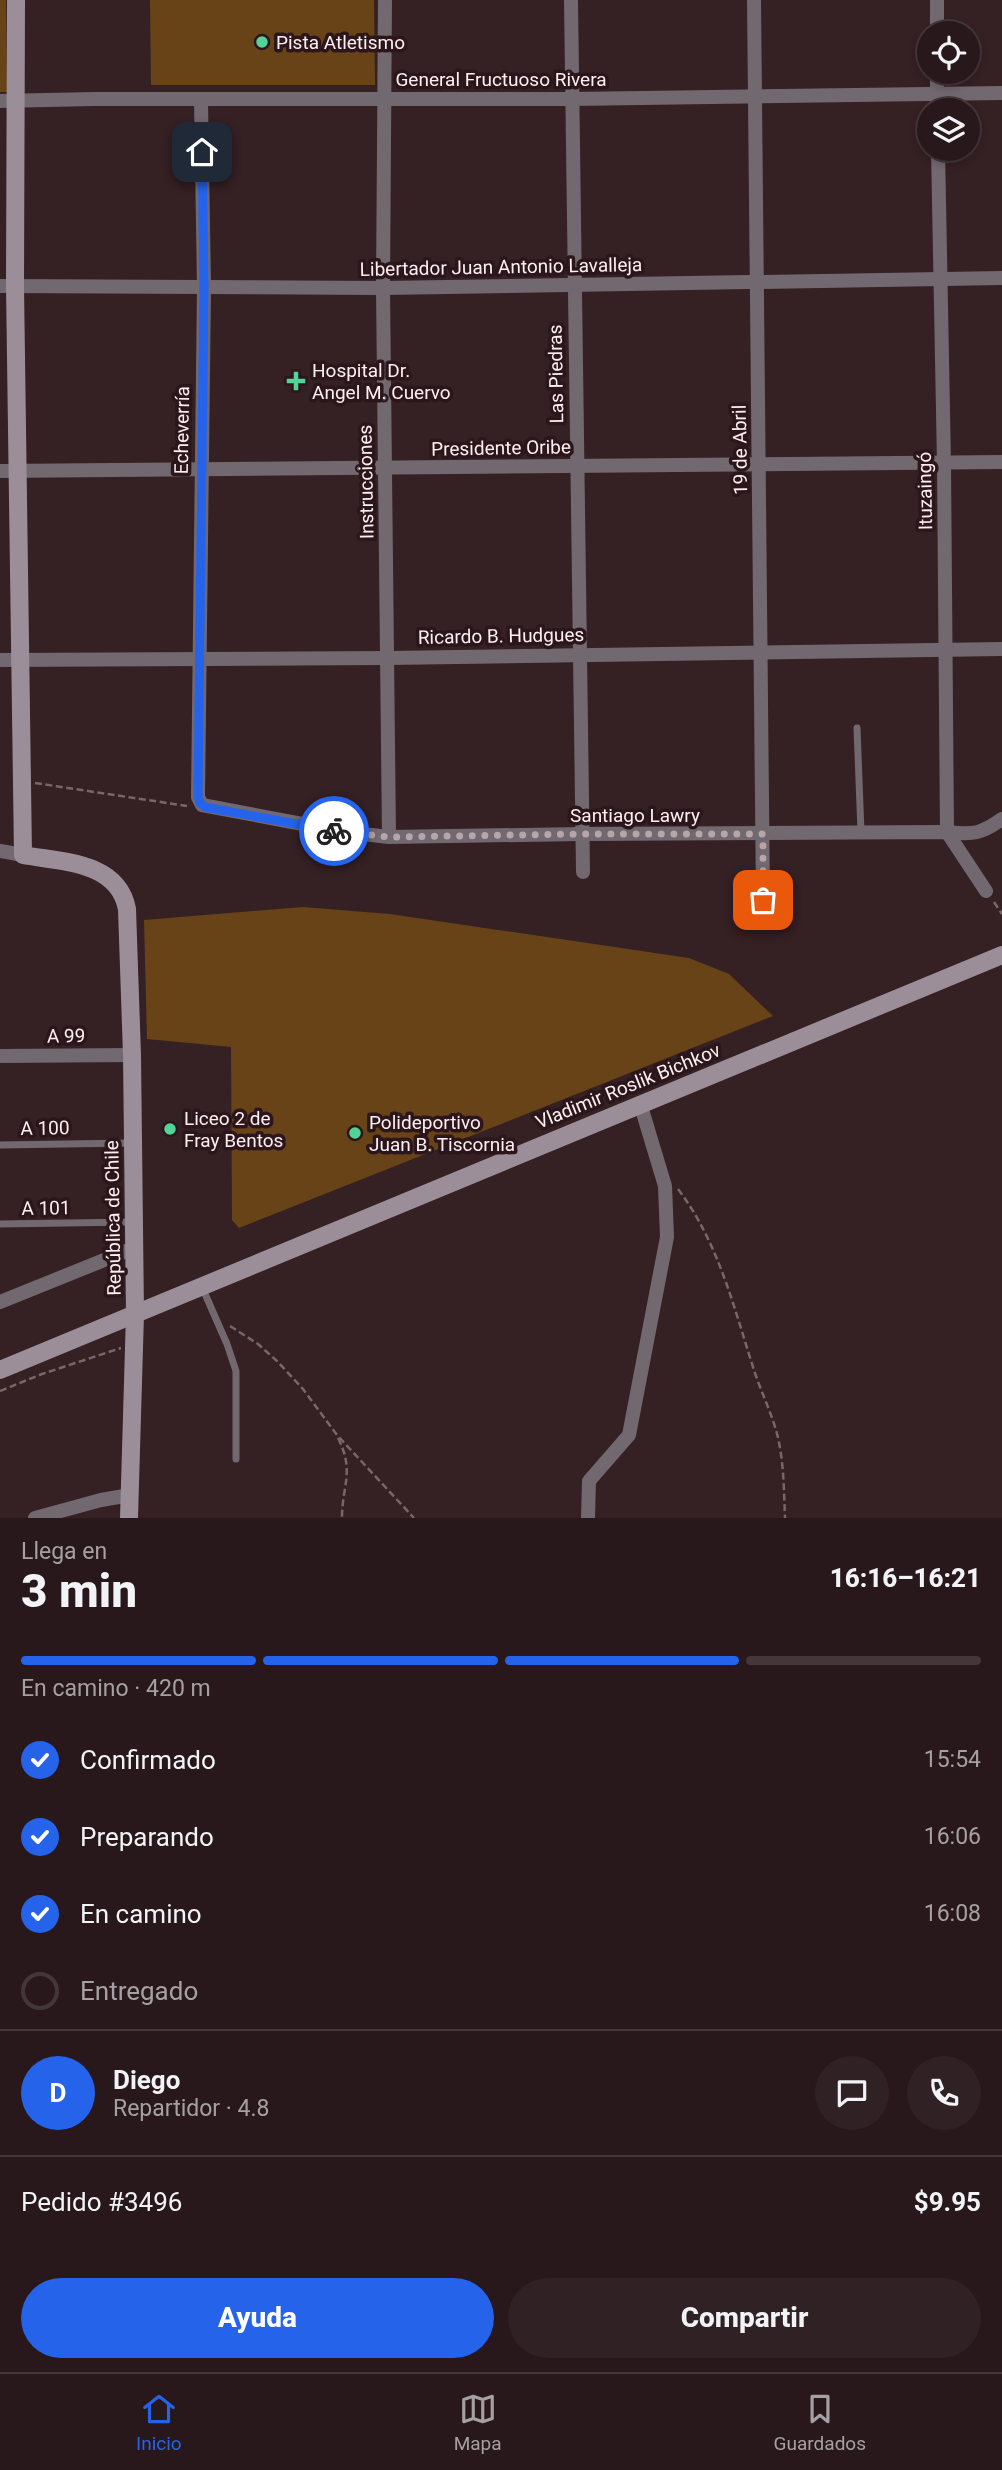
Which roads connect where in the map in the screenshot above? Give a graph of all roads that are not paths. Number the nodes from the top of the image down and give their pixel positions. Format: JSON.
{"nodes":[{"id":1,"x":16,"y":0,"type":"edge"},
{"id":2,"x":384,"y":0,"type":"edge"},
{"id":3,"x":571,"y":0,"type":"edge"},
{"id":4,"x":754,"y":0,"type":"edge"},
{"id":5,"x":937,"y":0,"type":"edge"},
{"id":6,"x":937,"y":21,"type":"edge"},
{"id":7,"x":936,"y":84,"type":"edge"},
{"id":8,"x":936,"y":93,"type":"junction"},
{"id":9,"x":1002,"y":93,"type":"edge"},
{"id":10,"x":755,"y":94,"type":"junction"},
{"id":11,"x":936,"y":98,"type":"edge"},
{"id":12,"x":201,"y":99,"type":"junction"},
{"id":13,"x":384,"y":99,"type":"junction"},
{"id":14,"x":572,"y":99,"type":"junction"},
{"id":15,"x":8,"y":101,"type":"edge"},
{"id":16,"x":938,"y":161,"type":"edge"},
{"id":17,"x":1002,"y":278,"type":"edge"},
{"id":18,"x":941,"y":279,"type":"junction"},
{"id":19,"x":758,"y":282,"type":"junction"},
{"id":20,"x":8,"y":286,"type":"edge"},
{"id":21,"x":574,"y":286,"type":"junction"},
{"id":22,"x":204,"y":287,"type":"junction"},
{"id":23,"x":383,"y":288,"type":"junction"},
{"id":24,"x":1002,"y":462,"type":"edge"},
{"id":25,"x":944,"y":463,"type":"junction"},
{"id":26,"x":760,"y":465,"type":"junction"},
{"id":27,"x":578,"y":466,"type":"junction"},
{"id":28,"x":386,"y":469,"type":"junction"},
{"id":29,"x":201,"y":470,"type":"junction"},
{"id":30,"x":9,"y":471,"type":"edge"},
{"id":31,"x":1002,"y":649,"type":"edge"},
{"id":32,"x":946,"y":650,"type":"junction"},
{"id":33,"x":762,"y":653,"type":"junction"},
{"id":34,"x":580,"y":654,"type":"junction"},
{"id":35,"x":201,"y":657,"type":"junction"},
{"id":36,"x":388,"y":658,"type":"junction"},
{"id":37,"x":0,"y":660,"type":"edge"},
{"id":38,"x":20,"y":660,"type":"junction"},
{"id":39,"x":857,"y":728,"type":"dead end"},
{"id":40,"x":200,"y":803,"type":"joint"},
{"id":41,"x":1002,"y":819,"type":"edge"},
{"id":42,"x":947,"y":832,"type":"junction"},
{"id":43,"x":861,"y":833,"type":"junction"},
{"id":44,"x":582,"y":834,"type":"junction"},
{"id":45,"x":763,"y":834,"type":"junction"},
{"id":46,"x":389,"y":837,"type":"junction"},
{"id":47,"x":0,"y":851,"type":"edge"},
{"id":48,"x":23,"y":855,"type":"junction"},
{"id":49,"x":583,"y":872,"type":"dead end"},
{"id":50,"x":986,"y":891,"type":"dead end"},
{"id":51,"x":763,"y":900,"type":"dead end"},
{"id":52,"x":1002,"y":955,"type":"edge"},
{"id":53,"x":132,"y":1055,"type":"junction"},
{"id":54,"x":0,"y":1056,"type":"edge"},
{"id":55,"x":640,"y":1103,"type":"junction"},
{"id":56,"x":132,"y":1143,"type":"junction"},
{"id":57,"x":0,"y":1145,"type":"edge"},
{"id":58,"x":134,"y":1222,"type":"junction"},
{"id":59,"x":0,"y":1224,"type":"edge"},
{"id":60,"x":134,"y":1248,"type":"junction"},
{"id":61,"x":202,"y":1286,"type":"junction"},
{"id":62,"x":0,"y":1302,"type":"edge"},
{"id":63,"x":135,"y":1314,"type":"junction"},
{"id":64,"x":0,"y":1370,"type":"edge"},
{"id":65,"x":236,"y":1459,"type":"dead end"},
{"id":66,"x":130,"y":1495,"type":"junction"},
{"id":67,"x":35,"y":1518,"type":"edge"},
{"id":68,"x":130,"y":1518,"type":"edge"},
{"id":69,"x":588,"y":1518,"type":"edge"}],
"edges":[{"from":1,"to":15,"type":"street"},
{"from":2,"to":13,"type":"street","name":"Instrucciones"},
{"from":3,"to":14,"type":"street","name":"Las Piedras"},
{"from":4,"to":10,"type":"street","name":"19 de Abril"},
{"from":5,"to":6,"type":"street"},
{"from":7,"to":8,"type":"street"},
{"from":8,"to":9,"type":"street","name":"General Fructuoso Rivera"},
{"from":8,"to":10,"type":"street","name":"General Fructuoso Rivera"},
{"from":8,"to":11,"type":"street"},
{"from":10,"to":14,"type":"street","name":"General Fructuoso Rivera"},
{"from":10,"to":19,"type":"street","name":"19 de Abril"},
{"from":12,"to":13,"type":"street","name":"General Fructuoso Rivera"},
{"from":12,"to":15,"type":"street","name":"General Fructuoso Rivera"},
{"from":12,"to":22,"type":"street","name":"Echeverría"},
{"from":13,"to":14,"type":"street","name":"General Fructuoso Rivera"},
{"from":13,"to":23,"type":"street","name":"Instrucciones"},
{"from":14,"to":21,"type":"street","name":"Las Piedras"},
{"from":15,"to":20,"type":"street"},
{"from":16,"to":18,"type":"street","name":"Ituzaingó"},
{"from":17,"to":18,"type":"street","name":"Libertador Juan Antonio Lavalleja"},
{"from":18,"to":19,"type":"street","name":"Libertador Juan Antonio Lavalleja"},
{"from":18,"to":25,"type":"street","name":"Ituzaingó"},
{"from":19,"to":21,"type":"street","name":"Libertador Juan Antonio Lavalleja"},
{"from":19,"to":26,"type":"street","name":"19 de Abril"},
{"from":20,"to":22,"type":"street","name":"Libertador Juan Antonio Lavalleja"},
{"from":20,"to":30,"type":"street"},
{"from":21,"to":23,"type":"street","name":"Libertador Juan Antonio Lavalleja"},
{"from":21,"to":27,"type":"street","name":"Las Piedras"},
{"from":22,"to":23,"type":"street","name":"Libertador Juan Antonio Lavalleja"},
{"from":22,"to":29,"type":"street","name":"Echeverría"},
{"from":23,"to":28,"type":"street","name":"Instrucciones"},
{"from":24,"to":25,"type":"street","name":"Presidente Oribe"},
{"from":25,"to":26,"type":"street","name":"Presidente Oribe"},
{"from":25,"to":32,"type":"street","name":"Ituzaingó"},
{"from":26,"to":27,"type":"street","name":"Presidente Oribe"},
{"from":26,"to":33,"type":"street","name":"19 de Abril"},
{"from":27,"to":28,"type":"street","name":"Presidente Oribe"},
{"from":27,"to":34,"type":"street","name":"Las Piedras"},
{"from":28,"to":29,"type":"street","name":"Presidente Oribe"},
{"from":28,"to":36,"type":"street","name":"Instrucciones"},
{"from":29,"to":30,"type":"street","name":"Presidente Oribe"},
{"from":29,"to":35,"type":"street","name":"Echeverría"},
{"from":30,"to":38,"type":"street"},
{"from":31,"to":32,"type":"street","name":"Ricardo B. Hudgues"},
{"from":32,"to":33,"type":"street","name":"Ricardo B. Hudgues"},
{"from":32,"to":42,"type":"street","name":"Ituzaingó"},
{"from":33,"to":34,"type":"street","name":"Ricardo B. Hudgues"},
{"from":33,"to":45,"type":"street","name":"19 de Abril"},
{"from":34,"to":36,"type":"street","name":"Ricardo B. Hudgues"},
{"from":34,"to":44,"type":"street","name":"Las Piedras"},
{"from":35,"to":36,"type":"street","name":"Ricardo B. Hudgues"},
{"from":35,"to":38,"type":"street","name":"Ricardo B. Hudgues"},
{"from":35,"to":40,"type":"street","name":"Echeverría"},
{"from":36,"to":46,"type":"street","name":"Instrucciones"},
{"from":37,"to":38,"type":"street","name":"Ricardo B. Hudgues"},
{"from":38,"to":48,"type":"street"},
{"from":39,"to":43,"type":"lane"},
{"from":40,"to":46,"type":"street","name":"Santiago Lawry"},
{"from":41,"to":42,"type":"street","name":"Santiago Lawry"},
{"from":42,"to":43,"type":"street","name":"Santiago Lawry"},
{"from":42,"to":50,"type":"street"},
{"from":43,"to":45,"type":"street","name":"Santiago Lawry"},
{"from":44,"to":45,"type":"street","name":"Santiago Lawry"},
{"from":44,"to":46,"type":"street","name":"Santiago Lawry"},
{"from":44,"to":49,"type":"street","name":"Las Piedras"},
{"from":45,"to":51,"type":"street","name":"19 de Abril"},
{"from":47,"to":48,"type":"street"},
{"from":48,"to":53,"type":"street","name":"República de Chile"},
{"from":52,"to":55,"type":"street","name":"Vladimir Roslik Bichkov"},
{"from":53,"to":54,"type":"street","name":"A 99"},
{"from":53,"to":56,"type":"street","name":"República de Chile"},
{"from":55,"to":61,"type":"street","name":"Vladimir Roslik Bichkov"},
{"from":55,"to":69,"type":"street"},
{"from":56,"to":57,"type":"lane","name":"A 100"},
{"from":56,"to":58,"type":"street","name":"República de Chile"},
{"from":58,"to":59,"type":"lane","name":"A 101"},
{"from":58,"to":60,"type":"street","name":"República de Chile"},
{"from":60,"to":62,"type":"street"},
{"from":60,"to":63,"type":"street","name":"República de Chile"},
{"from":61,"to":63,"type":"street","name":"Vladimir Roslik Bichkov"},
{"from":61,"to":65,"type":"lane"},
{"from":63,"to":64,"type":"street","name":"Vladimir Roslik Bichkov"},
{"from":63,"to":66,"type":"street","name":"República de Chile"},
{"from":66,"to":67,"type":"street"},
{"from":66,"to":68,"type":"street","name":"República de Chile"}]}
